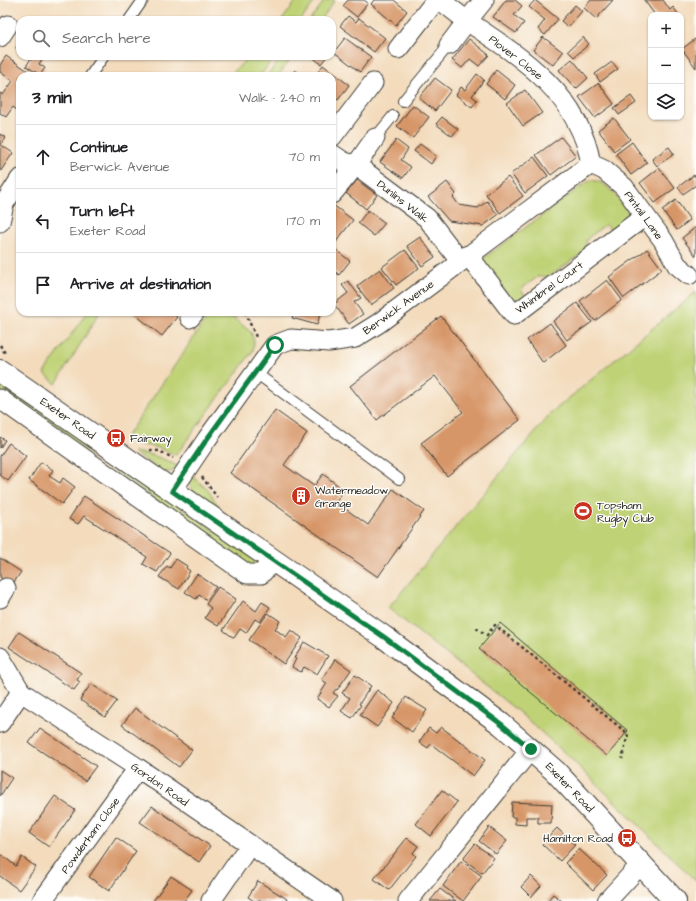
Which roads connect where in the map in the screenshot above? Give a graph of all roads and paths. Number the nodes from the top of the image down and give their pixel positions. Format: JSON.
{"nodes":[{"id":1,"x":143,"y":0,"type":"edge"},
{"id":2,"x":436,"y":0,"type":"edge"},
{"id":3,"x":440,"y":0,"type":"edge"},
{"id":4,"x":484,"y":0,"type":"edge"},
{"id":5,"x":132,"y":16,"type":"edge"},
{"id":6,"x":467,"y":20,"type":"junction"},
{"id":7,"x":448,"y":45,"type":"joint"},
{"id":8,"x":398,"y":49,"type":"dead end"},
{"id":9,"x":101,"y":60,"type":"edge"},
{"id":10,"x":93,"y":72,"type":"edge"},
{"id":11,"x":373,"y":83,"type":"dead end"},
{"id":12,"x":404,"y":101,"type":"dead end"},
{"id":13,"x":393,"y":116,"type":"dead end"},
{"id":14,"x":336,"y":132,"type":"edge"},
{"id":15,"x":375,"y":138,"type":"joint"},
{"id":16,"x":336,"y":157,"type":"edge"},
{"id":17,"x":591,"y":164,"type":"junction"},
{"id":18,"x":356,"y":165,"type":"junction"},
{"id":19,"x":16,"y":185,"type":"edge"},
{"id":20,"x":336,"y":189,"type":"edge"},
{"id":21,"x":1,"y":209,"type":"edge"},
{"id":22,"x":645,"y":216,"type":"junction"},
{"id":23,"x":464,"y":258,"type":"junction"},
{"id":24,"x":689,"y":275,"type":"dead end"},
{"id":25,"x":0,"y":371,"type":"edge"},
{"id":26,"x":256,"y":373,"type":"junction"},
{"id":27,"x":0,"y":399,"type":"edge"},
{"id":28,"x":399,"y":479,"type":"dead end"},
{"id":29,"x":172,"y":491,"type":"junction"},
{"id":30,"x":274,"y":560,"type":"junction"},
{"id":31,"x":476,"y":628,"type":"dead end"},
{"id":32,"x":0,"y":656,"type":"edge"},
{"id":33,"x":21,"y":692,"type":"junction"},
{"id":34,"x":0,"y":723,"type":"edge"},
{"id":35,"x":531,"y":749,"type":"junction"},
{"id":36,"x":622,"y":759,"type":"dead end"},
{"id":37,"x":138,"y":768,"type":"junction"},
{"id":38,"x":250,"y":846,"type":"junction"},
{"id":39,"x":642,"y":863,"type":"junction"},
{"id":40,"x":42,"y":901,"type":"edge"},
{"id":41,"x":211,"y":901,"type":"edge"},
{"id":42,"x":332,"y":901,"type":"edge"},
{"id":43,"x":408,"y":901,"type":"edge"},
{"id":44,"x":607,"y":901,"type":"edge"},
{"id":45,"x":675,"y":901,"type":"edge"}],
"edges":[{"from":1,"to":5,"type":"lane"},
{"from":2,"to":8,"type":"street"},
{"from":3,"to":6,"type":"street","name":"Plover Close"},
{"from":4,"to":6,"type":"street"},
{"from":6,"to":7,"type":"street"},
{"from":6,"to":17,"type":"street","name":"Plover Close"},
{"from":7,"to":12,"type":"lane"},
{"from":9,"to":10,"type":"lane"},
{"from":11,"to":14,"type":"street"},
{"from":13,"to":15,"type":"lane"},
{"from":15,"to":18,"type":"street"},
{"from":16,"to":18,"type":"street"},
{"from":17,"to":22,"type":"street","name":"Pintail Lane"},
{"from":17,"to":23,"type":"street","name":"Berwick Avenue"},
{"from":18,"to":20,"type":"street"},
{"from":18,"to":23,"type":"street","name":"Dunlins Walk"},
{"from":19,"to":21,"type":"street"},
{"from":22,"to":23,"type":"street","name":"Whimbrel Court"},
{"from":22,"to":24,"type":"street","name":"Pintail Lane"},
{"from":23,"to":26,"type":"street","name":"Berwick Avenue"},
{"from":25,"to":29,"type":"street","name":"Exeter Road"},
{"from":26,"to":28,"type":"lane"},
{"from":26,"to":29,"type":"street","name":"Berwick Avenue"},
{"from":27,"to":30,"type":"street"},
{"from":29,"to":30,"type":"street","name":"Exeter Road"},
{"from":30,"to":35,"type":"street","name":"Exeter Road"},
{"from":31,"to":36,"type":"path"},
{"from":32,"to":33,"type":"street","name":"Gordon Road"},
{"from":33,"to":34,"type":"street"},
{"from":33,"to":37,"type":"street","name":"Gordon Road"},
{"from":35,"to":39,"type":"street","name":"Exeter Road"},
{"from":35,"to":43,"type":"street"},
{"from":37,"to":38,"type":"street","name":"Gordon Road"},
{"from":37,"to":40,"type":"street","name":"Powderham Close"},
{"from":38,"to":41,"type":"street"},
{"from":38,"to":42,"type":"street","name":"Gordon Road"},
{"from":39,"to":44,"type":"street"},
{"from":39,"to":45,"type":"street","name":"Exeter Road"}]}
